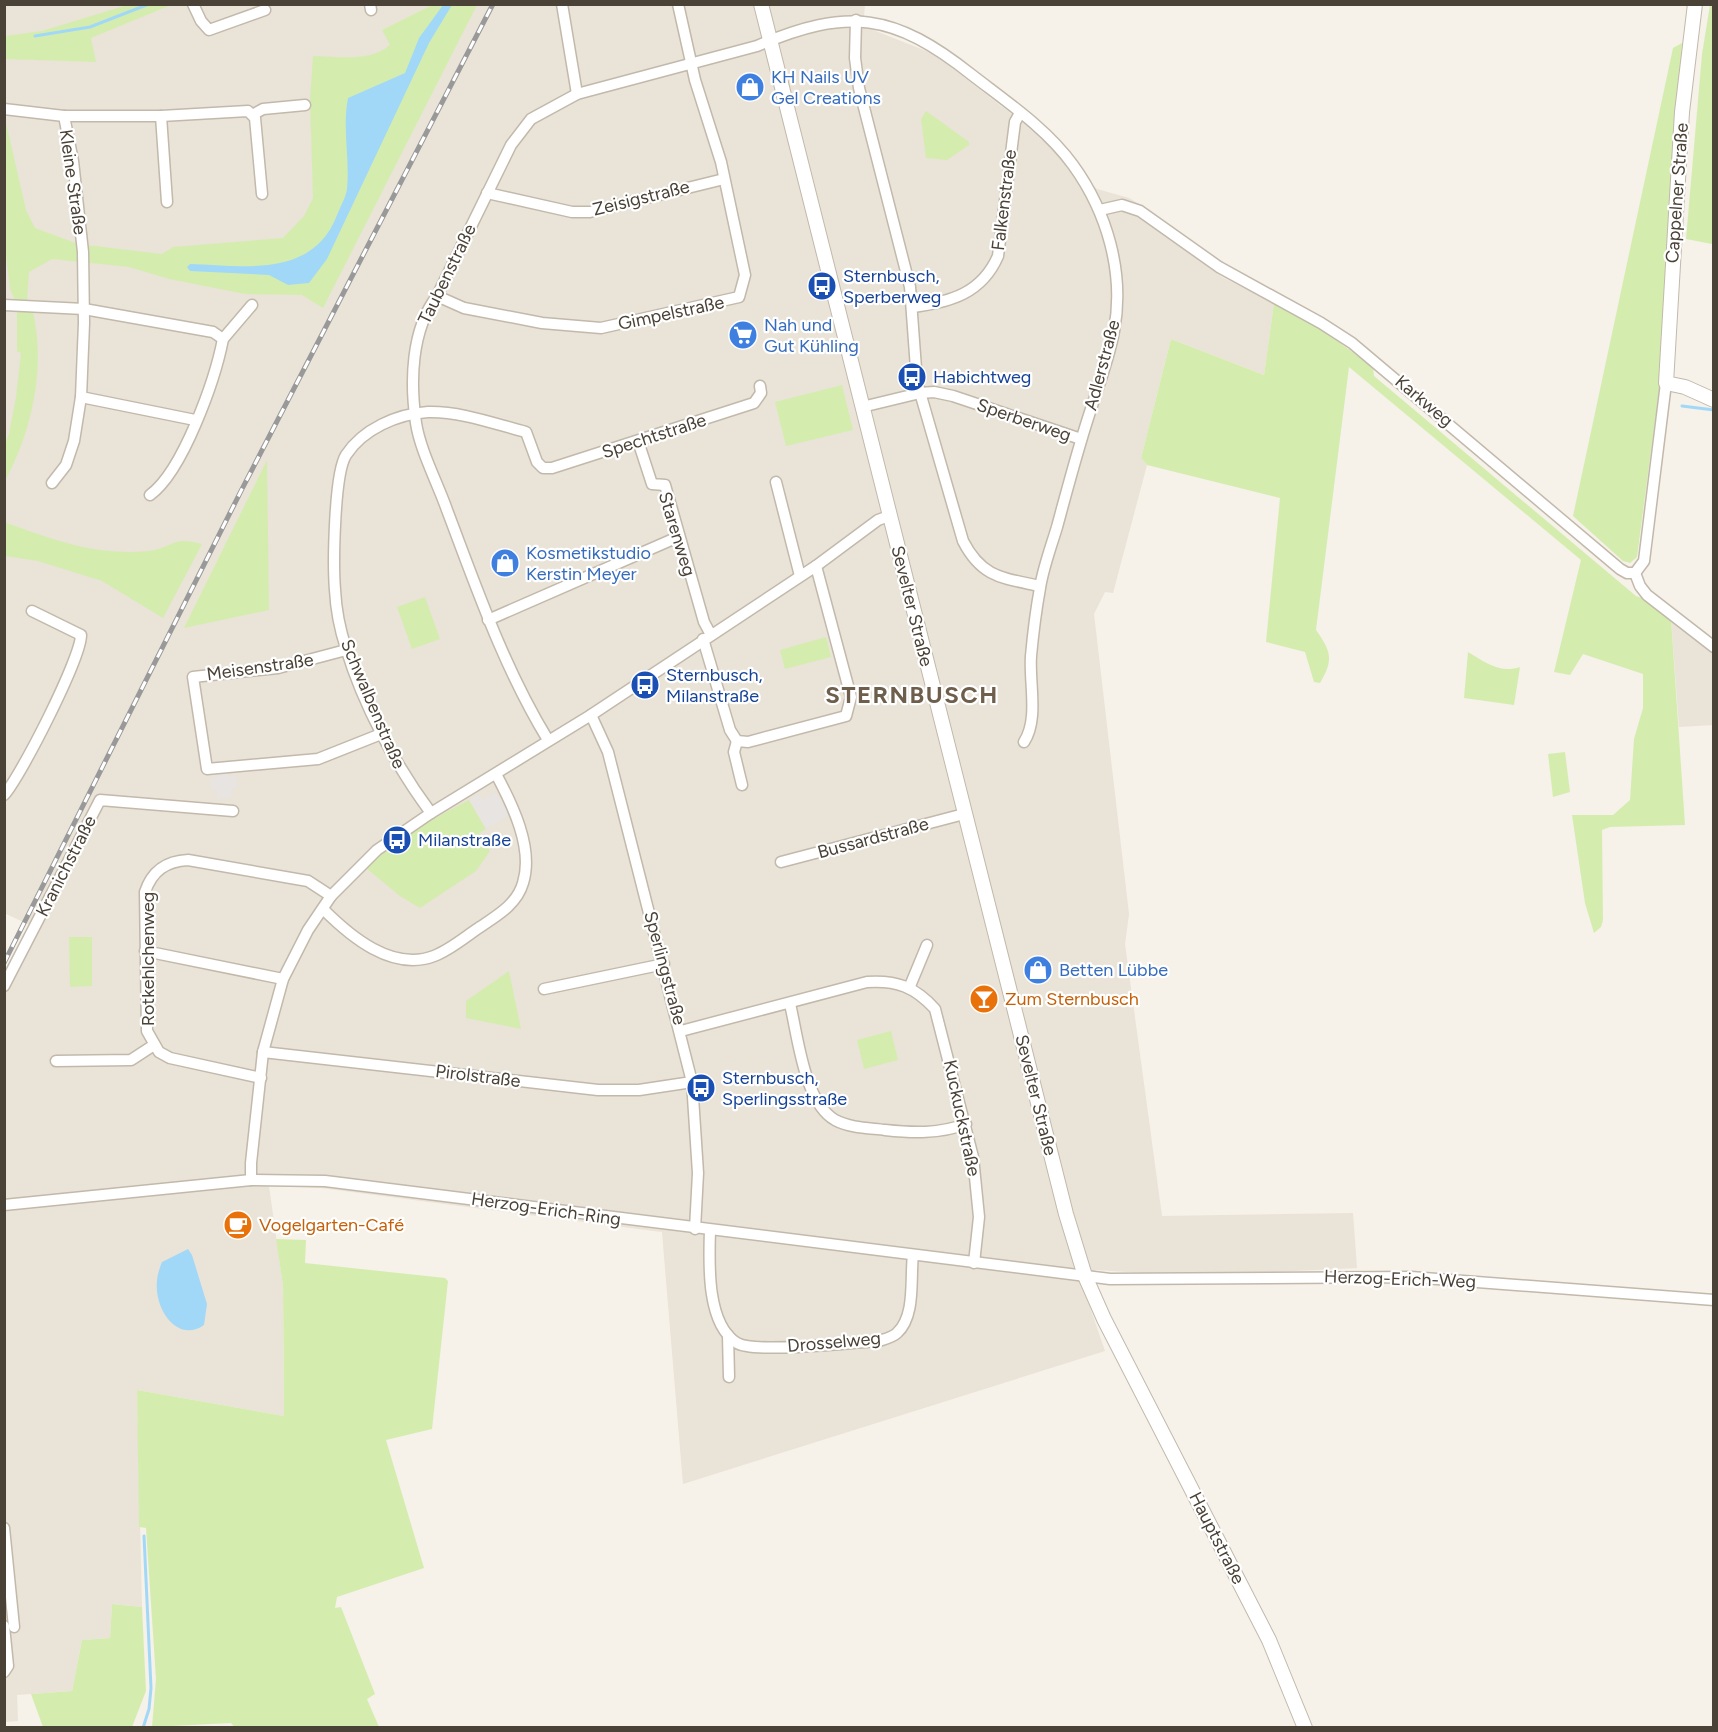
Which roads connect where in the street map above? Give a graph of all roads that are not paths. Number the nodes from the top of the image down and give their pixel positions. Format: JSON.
{"nodes":[{"id":1,"x":193,"y":4,"type":"edge"},
{"id":2,"x":562,"y":4,"type":"edge"},
{"id":3,"x":678,"y":4,"type":"edge"},
{"id":4,"x":761,"y":4,"type":"edge"},
{"id":5,"x":1695,"y":4,"type":"edge"},
{"id":6,"x":265,"y":10,"type":"dead end"},
{"id":7,"x":856,"y":20,"type":"junction"},
{"id":8,"x":769,"y":41,"type":"junction"},
{"id":9,"x":691,"y":64,"type":"junction"},
{"id":10,"x":577,"y":94,"type":"junction"},
{"id":11,"x":305,"y":105,"type":"dead end"},
{"id":12,"x":4,"y":109,"type":"edge"},
{"id":13,"x":1020,"y":113,"type":"junction"},
{"id":14,"x":254,"y":114,"type":"junction"},
{"id":15,"x":64,"y":116,"type":"junction"},
{"id":16,"x":162,"y":116,"type":"junction"},
{"id":17,"x":724,"y":179,"type":"junction"},
{"id":18,"x":262,"y":194,"type":"dead end"},
{"id":19,"x":487,"y":194,"type":"junction"},
{"id":20,"x":167,"y":202,"type":"dead end"},
{"id":21,"x":1100,"y":210,"type":"junction"},
{"id":22,"x":437,"y":296,"type":"junction"},
{"id":23,"x":4,"y":305,"type":"edge"},
{"id":24,"x":252,"y":305,"type":"dead end"},
{"id":25,"x":913,"y":307,"type":"junction"},
{"id":26,"x":84,"y":309,"type":"junction"},
{"id":27,"x":223,"y":339,"type":"junction"},
{"id":28,"x":1666,"y":383,"type":"junction"},
{"id":29,"x":760,"y":386,"type":"dead end"},
{"id":30,"x":920,"y":393,"type":"junction"},
{"id":31,"x":81,"y":397,"type":"junction"},
{"id":32,"x":1713,"y":400,"type":"edge"},
{"id":33,"x":862,"y":407,"type":"junction"},
{"id":34,"x":415,"y":415,"type":"junction"},
{"id":35,"x":195,"y":420,"type":"junction"},
{"id":36,"x":1082,"y":440,"type":"junction"},
{"id":37,"x":638,"y":441,"type":"junction"},
{"id":38,"x":537,"y":462,"type":"joint"},
{"id":39,"x":776,"y":482,"type":"dead end"},
{"id":40,"x":52,"y":483,"type":"dead end"},
{"id":41,"x":150,"y":495,"type":"dead end"},
{"id":42,"x":890,"y":516,"type":"junction"},
{"id":43,"x":678,"y":537,"type":"junction"},
{"id":44,"x":816,"y":566,"type":"junction"},
{"id":45,"x":1635,"y":573,"type":"junction"},
{"id":46,"x":800,"y":576,"type":"junction"},
{"id":47,"x":1040,"y":586,"type":"junction"},
{"id":48,"x":32,"y":611,"type":"dead end"},
{"id":49,"x":488,"y":620,"type":"junction"},
{"id":50,"x":707,"y":637,"type":"junction"},
{"id":51,"x":1713,"y":647,"type":"edge"},
{"id":52,"x":346,"y":650,"type":"junction"},
{"id":53,"x":591,"y":715,"type":"junction"},
{"id":54,"x":381,"y":734,"type":"junction"},
{"id":55,"x":548,"y":740,"type":"junction"},
{"id":56,"x":736,"y":741,"type":"junction"},
{"id":57,"x":1024,"y":742,"type":"dead end"},
{"id":58,"x":496,"y":774,"type":"junction"},
{"id":59,"x":742,"y":785,"type":"dead end"},
{"id":60,"x":4,"y":795,"type":"edge"},
{"id":61,"x":233,"y":810,"type":"dead end"},
{"id":62,"x":431,"y":813,"type":"junction"},
{"id":63,"x":964,"y":814,"type":"junction"},
{"id":64,"x":781,"y":862,"type":"dead end"},
{"id":65,"x":331,"y":896,"type":"junction"},
{"id":66,"x":322,"y":909,"type":"junction"},
{"id":67,"x":927,"y":945,"type":"dead end"},
{"id":68,"x":145,"y":951,"type":"junction"},
{"id":69,"x":664,"y":964,"type":"junction"},
{"id":70,"x":283,"y":978,"type":"junction"},
{"id":71,"x":4,"y":986,"type":"edge"},
{"id":72,"x":910,"y":986,"type":"junction"},
{"id":73,"x":544,"y":989,"type":"dead end"},
{"id":74,"x":790,"y":1004,"type":"junction"},
{"id":75,"x":681,"y":1031,"type":"junction"},
{"id":76,"x":153,"y":1045,"type":"junction"},
{"id":77,"x":263,"y":1052,"type":"junction"},
{"id":78,"x":56,"y":1061,"type":"dead end"},
{"id":79,"x":261,"y":1078,"type":"junction"},
{"id":80,"x":692,"y":1082,"type":"junction"},
{"id":81,"x":966,"y":1124,"type":"junction"},
{"id":82,"x":251,"y":1180,"type":"junction"},
{"id":83,"x":4,"y":1205,"type":"edge"},
{"id":84,"x":695,"y":1229,"type":"junction"},
{"id":85,"x":710,"y":1230,"type":"junction"},
{"id":86,"x":913,"y":1255,"type":"junction"},
{"id":87,"x":974,"y":1263,"type":"junction"},
{"id":88,"x":1085,"y":1276,"type":"junction"},
{"id":89,"x":1713,"y":1300,"type":"edge"},
{"id":90,"x":728,"y":1335,"type":"junction"},
{"id":91,"x":1120,"y":1352,"type":"joint"},
{"id":92,"x":729,"y":1377,"type":"dead end"},
{"id":93,"x":4,"y":1528,"type":"edge"},
{"id":94,"x":9,"y":1626,"type":"edge"},
{"id":95,"x":6,"y":1669,"type":"edge"},
{"id":96,"x":1305,"y":1728,"type":"edge"}],
"edges":[{"from":1,"to":6,"type":"street"},
{"from":2,"to":10,"type":"street"},
{"from":3,"to":9,"type":"street","name":"Gimpelstraße"},
{"from":4,"to":8,"type":"street","name":"Sevelter Straße"},
{"from":5,"to":28,"type":"street","name":"Cappelner Straße"},
{"from":7,"to":8,"type":"street","name":"Adlerstraße"},
{"from":7,"to":13,"type":"street","name":"Adlerstraße"},
{"from":7,"to":25,"type":"street"},
{"from":8,"to":9,"type":"street","name":"Taubenstraße"},
{"from":8,"to":33,"type":"street","name":"Sevelter Straße"},
{"from":9,"to":10,"type":"street","name":"Taubenstraße"},
{"from":9,"to":17,"type":"street","name":"Gimpelstraße"},
{"from":10,"to":19,"type":"street","name":"Taubenstraße"},
{"from":11,"to":14,"type":"street"},
{"from":12,"to":15,"type":"street","name":"Kleine Straße"},
{"from":13,"to":21,"type":"street","name":"Adlerstraße"},
{"from":13,"to":25,"type":"street","name":"Falkenstraße"},
{"from":14,"to":16,"type":"street"},
{"from":14,"to":18,"type":"street"},
{"from":15,"to":16,"type":"street"},
{"from":15,"to":26,"type":"street","name":"Kleine Straße"},
{"from":16,"to":20,"type":"street"},
{"from":17,"to":19,"type":"street","name":"Zeisigstraße"},
{"from":17,"to":22,"type":"street","name":"Gimpelstraße"},
{"from":19,"to":22,"type":"street","name":"Taubenstraße"},
{"from":21,"to":36,"type":"street","name":"Adlerstraße"},
{"from":21,"to":45,"type":"street","name":"Karkweg"},
{"from":22,"to":34,"type":"street","name":"Taubenstraße"},
{"from":23,"to":26,"type":"street"},
{"from":24,"to":27,"type":"street"},
{"from":25,"to":30,"type":"street"},
{"from":26,"to":27,"type":"street"},
{"from":26,"to":31,"type":"street","name":"Kleine Straße"},
{"from":27,"to":35,"type":"street"},
{"from":28,"to":32,"type":"street"},
{"from":28,"to":45,"type":"street","name":"Cappelner Straße"},
{"from":29,"to":37,"type":"street","name":"Spechtstraße"},
{"from":30,"to":33,"type":"street","name":"Sperberweg"},
{"from":30,"to":36,"type":"street","name":"Sperberweg"},
{"from":30,"to":47,"type":"street"},
{"from":31,"to":35,"type":"street"},
{"from":31,"to":40,"type":"street","name":"Kleine Straße"},
{"from":33,"to":42,"type":"street","name":"Sevelter Straße"},
{"from":34,"to":38,"type":"street","name":"Schwalbenstraße"},
{"from":34,"to":49,"type":"street","name":"Taubenstraße"},
{"from":34,"to":52,"type":"street","name":"Schwalbenstraße"},
{"from":35,"to":41,"type":"street"},
{"from":36,"to":47,"type":"street","name":"Adlerstraße"},
{"from":37,"to":38,"type":"street","name":"Spechtstraße"},
{"from":37,"to":43,"type":"street","name":"Starenweg"},
{"from":39,"to":46,"type":"street"},
{"from":42,"to":44,"type":"street"},
{"from":42,"to":63,"type":"street","name":"Sevelter Straße"},
{"from":43,"to":49,"type":"street"},
{"from":43,"to":50,"type":"street","name":"Starenweg"},
{"from":44,"to":46,"type":"street"},
{"from":44,"to":56,"type":"street"},
{"from":45,"to":51,"type":"street"},
{"from":46,"to":50,"type":"street"},
{"from":47,"to":57,"type":"street","name":"Adlerstraße"},
{"from":48,"to":60,"type":"street"},
{"from":49,"to":55,"type":"street","name":"Taubenstraße"},
{"from":50,"to":53,"type":"street"},
{"from":50,"to":56,"type":"street","name":"Starenweg"},
{"from":52,"to":54,"type":"street","name":"Schwalbenstraße"},
{"from":52,"to":54,"type":"street","name":"Meisenstraße"},
{"from":53,"to":55,"type":"street"},
{"from":53,"to":69,"type":"street","name":"Sperlingstraße"},
{"from":54,"to":62,"type":"street","name":"Schwalbenstraße"},
{"from":55,"to":58,"type":"street"},
{"from":56,"to":59,"type":"street","name":"Starenweg"},
{"from":58,"to":62,"type":"street"},
{"from":58,"to":66,"type":"street"},
{"from":61,"to":71,"type":"street","name":"Kranichstraße"},
{"from":62,"to":65,"type":"street"},
{"from":63,"to":64,"type":"street","name":"Bussardstraße"},
{"from":63,"to":88,"type":"street","name":"Sevelter Straße"},
{"from":65,"to":66,"type":"street"},
{"from":65,"to":68,"type":"street","name":"Rotkehlchenweg"},
{"from":66,"to":70,"type":"street"},
{"from":67,"to":72,"type":"street"},
{"from":68,"to":70,"type":"street"},
{"from":68,"to":76,"type":"street","name":"Rotkehlchenweg"},
{"from":69,"to":73,"type":"street"},
{"from":69,"to":75,"type":"street","name":"Sperlingstraße"},
{"from":70,"to":77,"type":"street"},
{"from":72,"to":74,"type":"street"},
{"from":72,"to":81,"type":"street","name":"Kuckuckstraße"},
{"from":74,"to":75,"type":"street"},
{"from":74,"to":81,"type":"street"},
{"from":75,"to":80,"type":"street","name":"Sperlingstraße"},
{"from":76,"to":78,"type":"street"},
{"from":76,"to":79,"type":"street","name":"Rotkehlchenweg"},
{"from":77,"to":79,"type":"street"},
{"from":77,"to":80,"type":"street","name":"Pirolstraße"},
{"from":79,"to":82,"type":"street"},
{"from":80,"to":84,"type":"street","name":"Sperlingstraße"},
{"from":81,"to":87,"type":"street","name":"Kuckuckstraße"},
{"from":82,"to":83,"type":"street","name":"Herzog-Erich-Ring"},
{"from":82,"to":84,"type":"street","name":"Herzog-Erich-Ring"},
{"from":84,"to":85,"type":"street","name":"Herzog-Erich-Ring"},
{"from":85,"to":86,"type":"street","name":"Herzog-Erich-Ring"},
{"from":85,"to":90,"type":"street"},
{"from":86,"to":87,"type":"street","name":"Herzog-Erich-Ring"},
{"from":86,"to":90,"type":"street","name":"Drosselweg"},
{"from":87,"to":88,"type":"street","name":"Herzog-Erich-Ring"},
{"from":88,"to":89,"type":"street","name":"Herzog-Erich-Weg"},
{"from":88,"to":91,"type":"street","name":"Sevelter Straße"},
{"from":90,"to":92,"type":"street"},
{"from":91,"to":96,"type":"street","name":"Hauptstraße"},
{"from":93,"to":94,"type":"street"},
{"from":94,"to":95,"type":"street"}]}
